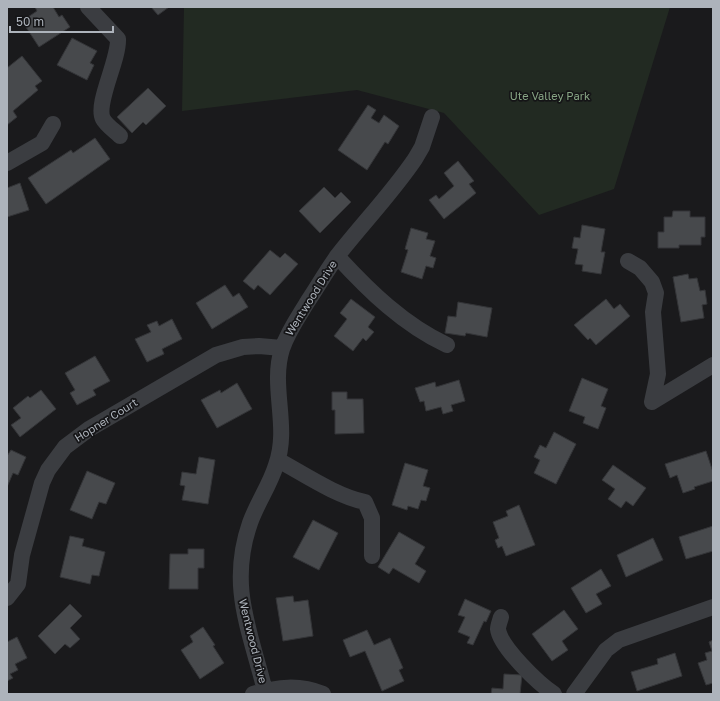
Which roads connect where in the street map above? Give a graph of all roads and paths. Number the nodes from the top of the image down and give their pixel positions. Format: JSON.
{"nodes":[{"id":1,"x":88,"y":7,"type":"edge"},
{"id":2,"x":432,"y":117,"type":"dead end"},
{"id":3,"x":53,"y":124,"type":"dead end"},
{"id":4,"x":120,"y":136,"type":"dead end"},
{"id":5,"x":7,"y":163,"type":"edge"},
{"id":6,"x":337,"y":256,"type":"junction"},
{"id":7,"x":628,"y":261,"type":"dead end"},
{"id":8,"x":447,"y":345,"type":"dead end"},
{"id":9,"x":282,"y":348,"type":"junction"},
{"id":10,"x":713,"y":365,"type":"edge"},
{"id":11,"x":278,"y":460,"type":"junction"},
{"id":12,"x":372,"y":556,"type":"dead end"},
{"id":13,"x":7,"y":598,"type":"edge"},
{"id":14,"x":713,"y":607,"type":"edge"},
{"id":15,"x":501,"y":617,"type":"dead end"},
{"id":16,"x":259,"y":692,"type":"edge"},
{"id":17,"x":323,"y":694,"type":"edge"},
{"id":18,"x":554,"y":694,"type":"edge"},
{"id":19,"x":574,"y":694,"type":"edge"}],
"edges":[{"from":1,"to":4,"type":"street"},
{"from":2,"to":6,"type":"street","name":"Wentwood Drive"},
{"from":3,"to":5,"type":"street"},
{"from":6,"to":8,"type":"street"},
{"from":6,"to":9,"type":"street","name":"Wentwood Drive"},
{"from":7,"to":10,"type":"street"},
{"from":9,"to":11,"type":"street","name":"Wentwood Drive"},
{"from":9,"to":13,"type":"street","name":"Hopner Court"},
{"from":11,"to":12,"type":"street"},
{"from":11,"to":16,"type":"street","name":"Wentwood Drive"},
{"from":14,"to":19,"type":"street"},
{"from":15,"to":18,"type":"street"},
{"from":16,"to":17,"type":"street"}]}
